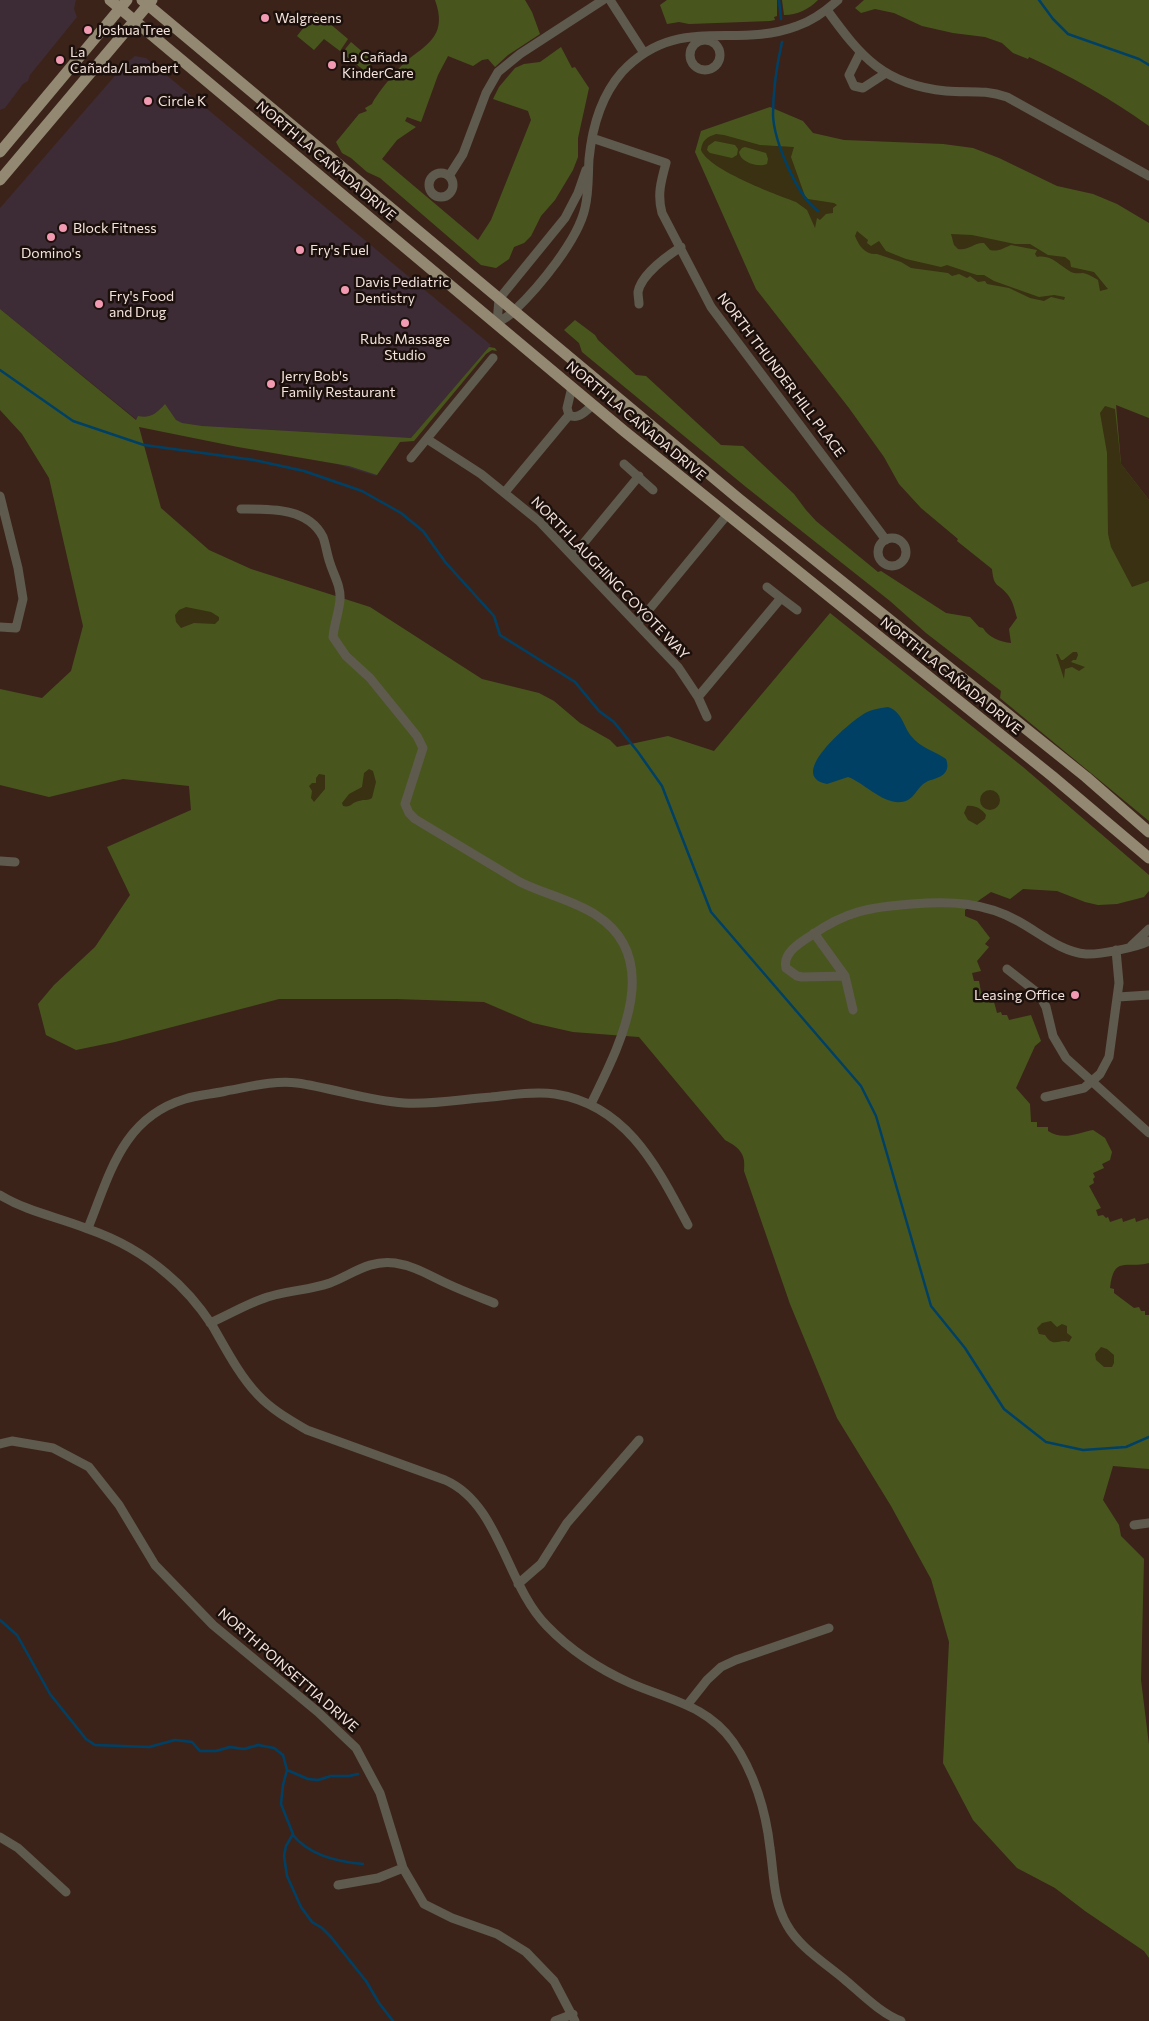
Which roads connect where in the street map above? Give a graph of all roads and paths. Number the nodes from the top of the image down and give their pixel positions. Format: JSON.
{"nodes":[{"id":1,"x":110,"y":0,"type":"edge"},
{"id":2,"x":603,"y":0,"type":"edge"},
{"id":3,"x":610,"y":0,"type":"edge"},
{"id":4,"x":838,"y":0,"type":"edge"},
{"id":5,"x":147,"y":2,"type":"edge"},
{"id":6,"x":124,"y":4,"type":"edge"},
{"id":7,"x":827,"y":10,"type":"junction"},
{"id":8,"x":134,"y":20,"type":"junction"},
{"id":9,"x":644,"y":53,"type":"junction"},
{"id":10,"x":860,"y":53,"type":"junction"},
{"id":11,"x":886,"y":73,"type":"junction"},
{"id":12,"x":592,"y":138,"type":"junction"},
{"id":13,"x":0,"y":152,"type":"edge"},
{"id":14,"x":589,"y":160,"type":"junction"},
{"id":15,"x":449,"y":176,"type":"dead end"},
{"id":16,"x":1149,"y":176,"type":"edge"},
{"id":17,"x":0,"y":180,"type":"edge"},
{"id":18,"x":681,"y":247,"type":"junction"},
{"id":19,"x":499,"y":299,"type":"junction"},
{"id":20,"x":639,"y":304,"type":"dead end"},
{"id":21,"x":514,"y":312,"type":"junction"},
{"id":22,"x":497,"y":323,"type":"junction"},
{"id":23,"x":493,"y":358,"type":"dead end"},
{"id":24,"x":572,"y":387,"type":"junction"},
{"id":25,"x":593,"y":405,"type":"junction"},
{"id":26,"x":569,"y":415,"type":"junction"},
{"id":27,"x":427,"y":438,"type":"junction"},
{"id":28,"x":411,"y":458,"type":"dead end"},
{"id":29,"x":624,"y":464,"type":"dead end"},
{"id":30,"x":639,"y":476,"type":"junction"},
{"id":31,"x":653,"y":490,"type":"dead end"},
{"id":32,"x":505,"y":492,"type":"junction"},
{"id":33,"x":0,"y":496,"type":"edge"},
{"id":34,"x":241,"y":510,"type":"dead end"},
{"id":35,"x":727,"y":515,"type":"junction"},
{"id":36,"x":886,"y":540,"type":"dead end"},
{"id":37,"x":573,"y":556,"type":"junction"},
{"id":38,"x":768,"y":587,"type":"dead end"},
{"id":39,"x":781,"y":598,"type":"junction"},
{"id":40,"x":797,"y":610,"type":"dead end"},
{"id":41,"x":876,"y":610,"type":"junction"},
{"id":42,"x":638,"y":623,"type":"junction"},
{"id":43,"x":864,"y":625,"type":"junction"},
{"id":44,"x":0,"y":627,"type":"edge"},
{"id":45,"x":698,"y":697,"type":"junction"},
{"id":46,"x":707,"y":717,"type":"dead end"},
{"id":47,"x":1149,"y":832,"type":"edge"},
{"id":48,"x":1149,"y":858,"type":"edge"},
{"id":49,"x":0,"y":861,"type":"edge"},
{"id":50,"x":15,"y":862,"type":"dead end"},
{"id":51,"x":1149,"y":929,"type":"edge"},
{"id":52,"x":814,"y":933,"type":"junction"},
{"id":53,"x":1149,"y":942,"type":"edge"},
{"id":54,"x":1131,"y":946,"type":"junction"},
{"id":55,"x":1116,"y":950,"type":"junction"},
{"id":56,"x":1007,"y":969,"type":"dead end"},
{"id":57,"x":845,"y":976,"type":"junction"},
{"id":58,"x":1118,"y":996,"type":"junction"},
{"id":59,"x":1149,"y":996,"type":"edge"},
{"id":60,"x":853,"y":1010,"type":"dead end"},
{"id":61,"x":1092,"y":1080,"type":"junction"},
{"id":62,"x":1045,"y":1097,"type":"dead end"},
{"id":63,"x":591,"y":1104,"type":"junction"},
{"id":64,"x":1149,"y":1134,"type":"edge"},
{"id":65,"x":0,"y":1195,"type":"edge"},
{"id":66,"x":688,"y":1226,"type":"dead end"},
{"id":67,"x":88,"y":1228,"type":"junction"},
{"id":68,"x":494,"y":1303,"type":"dead end"},
{"id":69,"x":210,"y":1323,"type":"junction"},
{"id":70,"x":639,"y":1440,"type":"dead end"},
{"id":71,"x":0,"y":1444,"type":"edge"},
{"id":72,"x":1149,"y":1523,"type":"edge"},
{"id":73,"x":1134,"y":1525,"type":"dead end"},
{"id":74,"x":518,"y":1584,"type":"junction"},
{"id":75,"x":829,"y":1628,"type":"dead end"},
{"id":76,"x":688,"y":1704,"type":"junction"},
{"id":77,"x":0,"y":1838,"type":"edge"},
{"id":78,"x":403,"y":1868,"type":"junction"},
{"id":79,"x":338,"y":1885,"type":"dead end"},
{"id":80,"x":66,"y":1892,"type":"dead end"},
{"id":81,"x":574,"y":2018,"type":"edge"},
{"id":82,"x":555,"y":2021,"type":"edge"},
{"id":83,"x":902,"y":2021,"type":"edge"}],
"edges":[{"from":1,"to":6,"type":"main road","name":"NORTH LA CAÑADA DRIVE"},
{"from":2,"to":15,"type":"street"},
{"from":3,"to":9,"type":"street"},
{"from":4,"to":7,"type":"street"},
{"from":5,"to":8,"type":"main road"},
{"from":5,"to":19,"type":"main road","name":"NORTH LA CAÑADA DRIVE"},
{"from":6,"to":8,"type":"main road","name":"NORTH LA CAÑADA DRIVE"},
{"from":6,"to":13,"type":"main road"},
{"from":7,"to":9,"type":"street"},
{"from":7,"to":10,"type":"street"},
{"from":8,"to":17,"type":"main road"},
{"from":8,"to":22,"type":"main road","name":"NORTH LA CAÑADA DRIVE"},
{"from":9,"to":12,"type":"street"},
{"from":10,"to":11,"type":"street"},
{"from":10,"to":11,"type":"street"},
{"from":11,"to":16,"type":"street"},
{"from":12,"to":14,"type":"street"},
{"from":12,"to":18,"type":"street","name":"NORTH THUNDER HILL PLACE"},
{"from":14,"to":19,"type":"street"},
{"from":14,"to":21,"type":"street"},
{"from":18,"to":20,"type":"street"},
{"from":18,"to":36,"type":"street","name":"NORTH THUNDER HILL PLACE"},
{"from":19,"to":21,"type":"main road","name":"NORTH LA CAÑADA DRIVE"},
{"from":19,"to":22,"type":"street"},
{"from":21,"to":22,"type":"street"},
{"from":21,"to":41,"type":"main road","name":"NORTH LA CAÑADA DRIVE"},
{"from":22,"to":24,"type":"main road","name":"NORTH LA CAÑADA DRIVE"},
{"from":23,"to":27,"type":"street"},
{"from":24,"to":25,"type":"main road","name":"NORTH LA CAÑADA DRIVE"},
{"from":24,"to":26,"type":"street"},
{"from":25,"to":26,"type":"street"},
{"from":25,"to":35,"type":"main road","name":"NORTH LA CAÑADA DRIVE"},
{"from":26,"to":32,"type":"street"},
{"from":27,"to":28,"type":"street"},
{"from":27,"to":32,"type":"street","name":"NORTH LAUGHING COYOTE WAY"},
{"from":29,"to":30,"type":"street"},
{"from":30,"to":31,"type":"street"},
{"from":30,"to":37,"type":"street"},
{"from":32,"to":37,"type":"street","name":"NORTH LAUGHING COYOTE WAY"},
{"from":33,"to":44,"type":"street"},
{"from":34,"to":63,"type":"street"},
{"from":35,"to":42,"type":"street"},
{"from":35,"to":43,"type":"main road","name":"NORTH LA CAÑADA DRIVE"},
{"from":37,"to":42,"type":"street","name":"NORTH LAUGHING COYOTE WAY"},
{"from":38,"to":39,"type":"street"},
{"from":39,"to":40,"type":"street"},
{"from":39,"to":45,"type":"street"},
{"from":41,"to":43,"type":"main road"},
{"from":41,"to":47,"type":"main road","name":"NORTH LA CAÑADA DRIVE"},
{"from":42,"to":45,"type":"street","name":"NORTH LAUGHING COYOTE WAY"},
{"from":43,"to":48,"type":"main road","name":"NORTH LA CAÑADA DRIVE"},
{"from":45,"to":46,"type":"street","name":"NORTH LAUGHING COYOTE WAY"},
{"from":49,"to":50,"type":"street"},
{"from":51,"to":54,"type":"street"},
{"from":52,"to":55,"type":"street"},
{"from":52,"to":57,"type":"street"},
{"from":52,"to":57,"type":"street"},
{"from":53,"to":54,"type":"street"},
{"from":54,"to":55,"type":"street"},
{"from":55,"to":58,"type":"street"},
{"from":56,"to":61,"type":"street"},
{"from":57,"to":60,"type":"street"},
{"from":58,"to":59,"type":"street"},
{"from":58,"to":61,"type":"street"},
{"from":61,"to":62,"type":"street"},
{"from":61,"to":64,"type":"street"},
{"from":63,"to":66,"type":"street"},
{"from":63,"to":67,"type":"street"},
{"from":65,"to":67,"type":"street"},
{"from":67,"to":69,"type":"street"},
{"from":68,"to":69,"type":"street"},
{"from":69,"to":74,"type":"street"},
{"from":70,"to":74,"type":"street"},
{"from":71,"to":78,"type":"street","name":"NORTH POINSETTIA DRIVE"},
{"from":72,"to":73,"type":"street"},
{"from":74,"to":76,"type":"street"},
{"from":75,"to":76,"type":"street"},
{"from":76,"to":83,"type":"street"},
{"from":77,"to":80,"type":"street"},
{"from":78,"to":79,"type":"street"},
{"from":78,"to":81,"type":"street","name":"NORTH POINSETTIA DRIVE"},
{"from":81,"to":82,"type":"street"}]}
